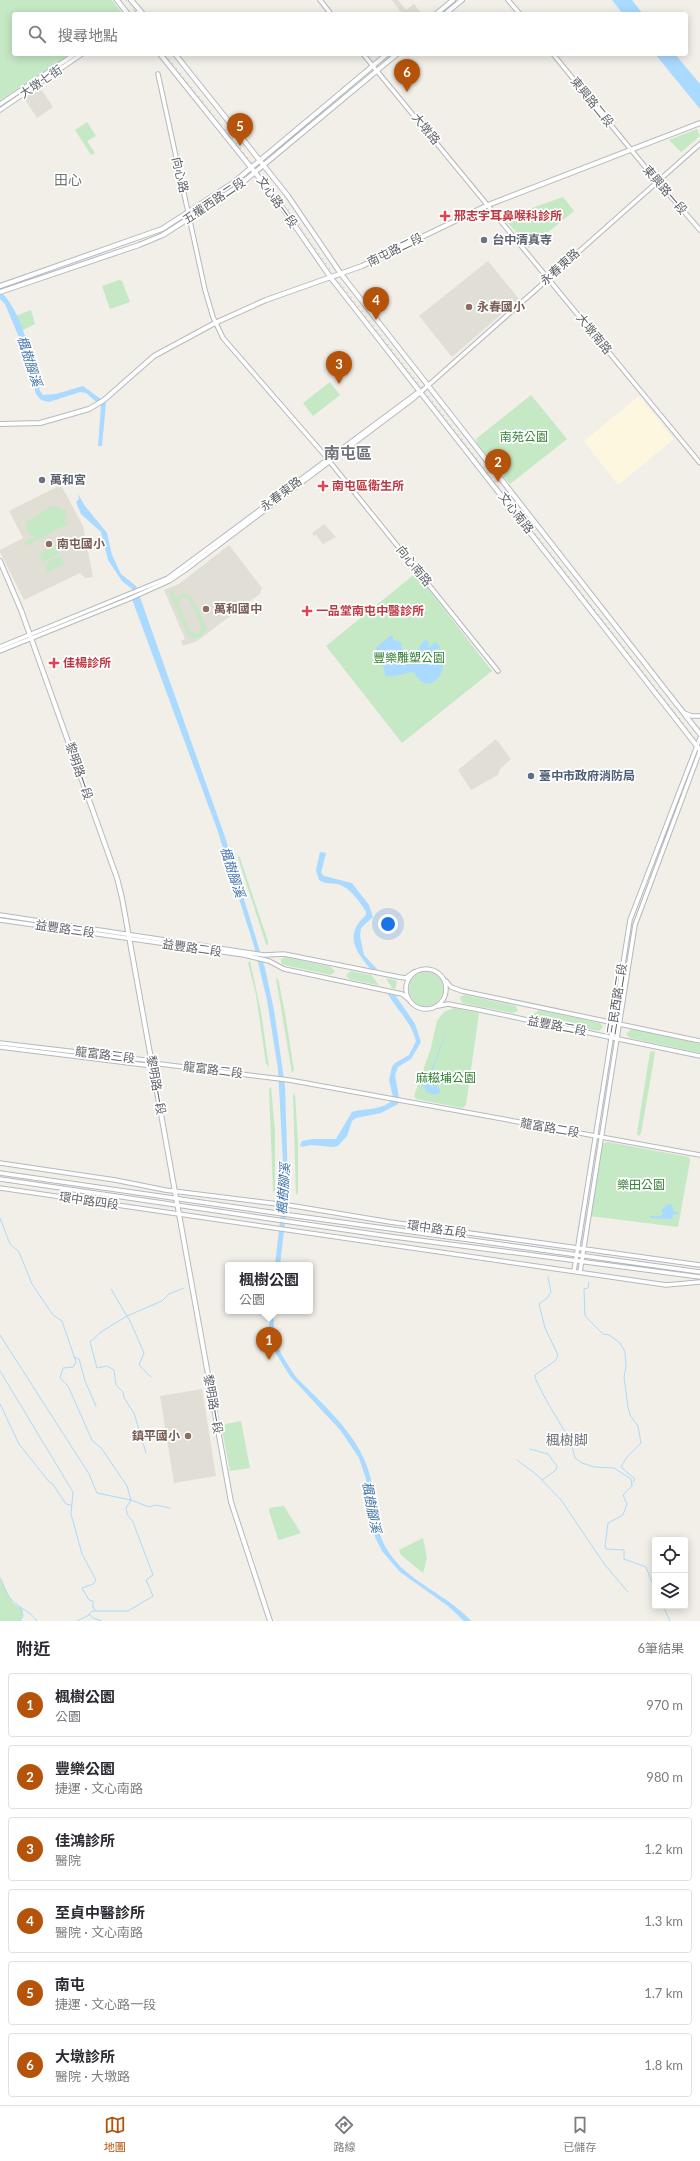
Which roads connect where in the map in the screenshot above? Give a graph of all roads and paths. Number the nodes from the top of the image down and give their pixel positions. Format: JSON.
{"nodes":[{"id":1,"x":117,"y":0,"type":"edge"},
{"id":2,"x":131,"y":0,"type":"edge"},
{"id":3,"x":320,"y":0,"type":"edge"},
{"id":4,"x":453,"y":0,"type":"edge"},
{"id":5,"x":462,"y":0,"type":"edge"},
{"id":6,"x":508,"y":0,"type":"edge"},
{"id":7,"x":126,"y":12,"type":"edge"},
{"id":8,"x":138,"y":12,"type":"edge"},
{"id":9,"x":329,"y":12,"type":"edge"},
{"id":10,"x":438,"y":12,"type":"edge"},
{"id":11,"x":447,"y":12,"type":"edge"},
{"id":12,"x":518,"y":12,"type":"edge"},
{"id":13,"x":72,"y":56,"type":"edge"},
{"id":14,"x":79,"y":56,"type":"edge"},
{"id":15,"x":162,"y":56,"type":"edge"},
{"id":16,"x":177,"y":56,"type":"edge"},
{"id":17,"x":365,"y":56,"type":"edge"},
{"id":18,"x":385,"y":56,"type":"edge"},
{"id":19,"x":394,"y":56,"type":"edge"},
{"id":20,"x":555,"y":56,"type":"edge"},
{"id":21,"x":373,"y":66,"type":"junction"},
{"id":22,"x":377,"y":70,"type":"junction"},
{"id":23,"x":158,"y":74,"type":"dead end"},
{"id":24,"x":0,"y":104,"type":"edge"},
{"id":25,"x":0,"y":110,"type":"edge"},
{"id":26,"x":700,"y":123,"type":"edge"},
{"id":27,"x":700,"y":144,"type":"edge"},
{"id":28,"x":631,"y":149,"type":"junction"},
{"id":29,"x":260,"y":161,"type":"junction"},
{"id":30,"x":264,"y":165,"type":"junction"},
{"id":31,"x":252,"y":168,"type":"junction"},
{"id":32,"x":256,"y":173,"type":"junction"},
{"id":33,"x":658,"y":181,"type":"junction"},
{"id":34,"x":488,"y":204,"type":"junction"},
{"id":35,"x":189,"y":212,"type":"junction"},
{"id":36,"x":190,"y":217,"type":"junction"},
{"id":37,"x":700,"y":230,"type":"edge"},
{"id":38,"x":341,"y":274,"type":"junction"},
{"id":39,"x":331,"y":278,"type":"junction"},
{"id":40,"x":548,"y":278,"type":"junction"},
{"id":41,"x":0,"y":286,"type":"edge"},
{"id":42,"x":0,"y":292,"type":"edge"},
{"id":43,"x":215,"y":323,"type":"junction"},
{"id":44,"x":428,"y":384,"type":"junction"},
{"id":45,"x":420,"y":391,"type":"junction"},
{"id":46,"x":0,"y":424,"type":"edge"},
{"id":47,"x":329,"y":460,"type":"junction"},
{"id":48,"x":700,"y":463,"type":"edge"},
{"id":49,"x":0,"y":561,"type":"edge"},
{"id":50,"x":31,"y":636,"type":"junction"},
{"id":51,"x":0,"y":647,"type":"edge"},
{"id":52,"x":0,"y":651,"type":"edge"},
{"id":53,"x":498,"y":671,"type":"dead end"},
{"id":54,"x":682,"y":712,"type":"junction"},
{"id":55,"x":700,"y":716,"type":"edge"},
{"id":56,"x":700,"y":734,"type":"edge"},
{"id":57,"x":700,"y":738,"type":"edge"},
{"id":58,"x":699,"y":749,"type":"edge"},
{"id":59,"x":700,"y":762,"type":"edge"},
{"id":60,"x":694,"y":768,"type":"junction"},
{"id":61,"x":0,"y":916,"type":"edge"},
{"id":62,"x":0,"y":920,"type":"edge"},
{"id":63,"x":130,"y":936,"type":"junction"},
{"id":64,"x":414,"y":972,"type":"junction"},
{"id":65,"x":446,"y":981,"type":"junction"},
{"id":66,"x":408,"y":999,"type":"junction"},
{"id":67,"x":438,"y":1006,"type":"junction"},
{"id":68,"x":614,"y":1022,"type":"junction"},
{"id":69,"x":619,"y":1023,"type":"junction"},
{"id":70,"x":611,"y":1036,"type":"junction"},
{"id":71,"x":616,"y":1038,"type":"junction"},
{"id":72,"x":700,"y":1041,"type":"edge"},
{"id":73,"x":0,"y":1043,"type":"edge"},
{"id":74,"x":0,"y":1047,"type":"edge"},
{"id":75,"x":700,"y":1056,"type":"edge"},
{"id":76,"x":152,"y":1063,"type":"junction"},
{"id":77,"x":595,"y":1136,"type":"junction"},
{"id":78,"x":601,"y":1137,"type":"junction"},
{"id":79,"x":700,"y":1155,"type":"edge"},
{"id":80,"x":0,"y":1163,"type":"edge"},
{"id":81,"x":0,"y":1173,"type":"edge"},
{"id":82,"x":0,"y":1179,"type":"edge"},
{"id":83,"x":0,"y":1188,"type":"edge"},
{"id":84,"x":175,"y":1191,"type":"junction"},
{"id":85,"x":176,"y":1198,"type":"junction"},
{"id":86,"x":177,"y":1205,"type":"junction"},
{"id":87,"x":179,"y":1214,"type":"junction"},
{"id":88,"x":577,"y":1249,"type":"junction"},
{"id":89,"x":583,"y":1250,"type":"junction"},
{"id":90,"x":576,"y":1254,"type":"junction"},
{"id":91,"x":582,"y":1255,"type":"junction"},
{"id":92,"x":575,"y":1261,"type":"junction"},
{"id":93,"x":581,"y":1262,"type":"junction"},
{"id":94,"x":700,"y":1265,"type":"edge"},
{"id":95,"x":574,"y":1271,"type":"junction"},
{"id":96,"x":580,"y":1272,"type":"junction"},
{"id":97,"x":700,"y":1272,"type":"edge"},
{"id":98,"x":700,"y":1277,"type":"edge"},
{"id":99,"x":700,"y":1282,"type":"edge"},
{"id":100,"x":270,"y":1621,"type":"edge"}],
"edges":[{"from":1,"to":7,"type":"main road"},
{"from":2,"to":8,"type":"main road"},
{"from":3,"to":9,"type":"street"},
{"from":4,"to":10,"type":"main road"},
{"from":5,"to":11,"type":"main road"},
{"from":6,"to":12,"type":"street"},
{"from":13,"to":24,"type":"street","name":"大墩七街"},
{"from":14,"to":25,"type":"street","name":"大墩七街"},
{"from":15,"to":31,"type":"main road","name":"文心路一段"},
{"from":16,"to":29,"type":"main road","name":"文心路一段"},
{"from":17,"to":21,"type":"street","name":"大墩路"},
{"from":18,"to":21,"type":"main road","name":"五權西路二段"},
{"from":19,"to":22,"type":"main road","name":"五權西路二段"},
{"from":20,"to":28,"type":"street","name":"東興路二段"},
{"from":21,"to":22,"type":"street","name":"大墩路"},
{"from":21,"to":29,"type":"main road","name":"五權西路二段"},
{"from":22,"to":30,"type":"main road","name":"五權西路二段"},
{"from":22,"to":34,"type":"street","name":"大墩路"},
{"from":23,"to":35,"type":"street","name":"向心路"},
{"from":26,"to":28,"type":"main road","name":"南屯路二段"},
{"from":27,"to":33,"type":"street","name":"永春東路"},
{"from":28,"to":33,"type":"street","name":"東興路一段"},
{"from":28,"to":34,"type":"main road","name":"南屯路二段"},
{"from":29,"to":30,"type":"main road","name":"文心路一段"},
{"from":29,"to":31,"type":"main road","name":"五權西路二段"},
{"from":30,"to":32,"type":"main road","name":"五權西路二段"},
{"from":30,"to":38,"type":"main road","name":"文心路一段"},
{"from":31,"to":32,"type":"main road","name":"文心路一段"},
{"from":31,"to":35,"type":"main road","name":"五權西路二段"},
{"from":32,"to":36,"type":"main road","name":"五權西路二段"},
{"from":32,"to":39,"type":"main road","name":"文心路一段"},
{"from":33,"to":37,"type":"street","name":"東興路一段"},
{"from":33,"to":40,"type":"street","name":"永春東路"},
{"from":34,"to":38,"type":"main road","name":"南屯路二段"},
{"from":34,"to":40,"type":"street","name":"大墩南路"},
{"from":35,"to":36,"type":"street","name":"向心路"},
{"from":35,"to":41,"type":"main road","name":"五權西路二段"},
{"from":36,"to":42,"type":"main road","name":"五權西路二段"},
{"from":36,"to":43,"type":"street","name":"向心路"},
{"from":38,"to":39,"type":"main road","name":"南屯路二段"},
{"from":38,"to":44,"type":"main road","name":"文心南路"},
{"from":39,"to":43,"type":"main road","name":"南屯路二段"},
{"from":39,"to":45,"type":"main road","name":"文心南路"},
{"from":40,"to":44,"type":"street","name":"永春東路"},
{"from":40,"to":48,"type":"street","name":"大墩南路"},
{"from":43,"to":46,"type":"main road","name":"南屯路二段"},
{"from":43,"to":47,"type":"street","name":"向心南路"},
{"from":44,"to":45,"type":"street","name":"永春東路"},
{"from":44,"to":54,"type":"main road","name":"文心南路"},
{"from":45,"to":47,"type":"street","name":"永春東路"},
{"from":45,"to":58,"type":"main road","name":"文心南路"},
{"from":47,"to":50,"type":"street","name":"永春東路"},
{"from":47,"to":53,"type":"street","name":"向心南路"},
{"from":49,"to":50,"type":"main road","name":"黎明路一段"},
{"from":50,"to":51,"type":"street"},
{"from":50,"to":52,"type":"street"},
{"from":50,"to":63,"type":"main road","name":"黎明路一段"},
{"from":54,"to":55,"type":"street"},
{"from":54,"to":56,"type":"main road","name":"文心南路"},
{"from":57,"to":58,"type":"street","name":"三民西路二段"},
{"from":58,"to":60,"type":"street","name":"三民西路二段"},
{"from":58,"to":68,"type":"street","name":"三民西路二段"},
{"from":59,"to":60,"type":"street"},
{"from":60,"to":69,"type":"street","name":"三民西路二段"},
{"from":61,"to":63,"type":"street","name":"益豐路三段"},
{"from":62,"to":63,"type":"street","name":"益豐路三段"},
{"from":63,"to":64,"type":"street","name":"益豐路二段"},
{"from":63,"to":66,"type":"street","name":"益豐路二段"},
{"from":63,"to":76,"type":"main road","name":"黎明路一段"},
{"from":64,"to":65,"type":"street","name":"益豐路二段"},
{"from":64,"to":66,"type":"street"},
{"from":65,"to":67,"type":"street"},
{"from":65,"to":68,"type":"street","name":"益豐路二段"},
{"from":66,"to":67,"type":"street","name":"益豐路二段"},
{"from":67,"to":70,"type":"street","name":"益豐路二段"},
{"from":68,"to":69,"type":"street","name":"益豐路二段"},
{"from":68,"to":70,"type":"street","name":"三民西路二段"},
{"from":69,"to":71,"type":"street","name":"三民西路二段"},
{"from":69,"to":72,"type":"street","name":"益豐路二段"},
{"from":70,"to":71,"type":"street","name":"益豐路二段"},
{"from":70,"to":77,"type":"street","name":"三民西路二段"},
{"from":71,"to":75,"type":"street","name":"益豐路二段"},
{"from":71,"to":78,"type":"street","name":"三民西路二段"},
{"from":73,"to":76,"type":"street","name":"龍富路三段"},
{"from":74,"to":76,"type":"street","name":"龍富路三段"},
{"from":76,"to":77,"type":"street","name":"龍富路二段"},
{"from":76,"to":84,"type":"main road","name":"黎明路一段"},
{"from":77,"to":78,"type":"street","name":"龍富路二段"},
{"from":77,"to":88,"type":"street","name":"三民西路二段"},
{"from":78,"to":79,"type":"street","name":"龍富路二段"},
{"from":78,"to":89,"type":"street","name":"三民西路二段"},
{"from":80,"to":84,"type":"street","name":"環中路四段"},
{"from":81,"to":85,"type":"street","name":"環中路四段"},
{"from":82,"to":86,"type":"street","name":"環中路四段"},
{"from":83,"to":87,"type":"street","name":"環中路四段"},
{"from":84,"to":85,"type":"main road","name":"黎明路一段"},
{"from":84,"to":88,"type":"street","name":"環中路五段"},
{"from":85,"to":86,"type":"main road","name":"黎明路一段"},
{"from":85,"to":90,"type":"street","name":"環中路五段"},
{"from":86,"to":87,"type":"main road","name":"黎明路一段"},
{"from":86,"to":92,"type":"street","name":"環中路五段"},
{"from":87,"to":95,"type":"street","name":"環中路五段"},
{"from":87,"to":100,"type":"main road","name":"黎明路一段"},
{"from":88,"to":89,"type":"street","name":"環中路五段"},
{"from":88,"to":90,"type":"street","name":"三民西路二段"},
{"from":89,"to":91,"type":"street","name":"三民西路二段"},
{"from":89,"to":94,"type":"street","name":"環中路五段"},
{"from":90,"to":91,"type":"street","name":"環中路五段"},
{"from":90,"to":92,"type":"street","name":"三民西路二段"},
{"from":91,"to":93,"type":"street","name":"三民西路二段"},
{"from":91,"to":97,"type":"street","name":"環中路五段"},
{"from":92,"to":93,"type":"street","name":"環中路五段"},
{"from":92,"to":95,"type":"street","name":"三民西路二段"},
{"from":93,"to":96,"type":"street","name":"三民西路二段"},
{"from":93,"to":98,"type":"street","name":"環中路五段"},
{"from":95,"to":96,"type":"street","name":"環中路五段"},
{"from":96,"to":99,"type":"street","name":"環中路五段"}]}
